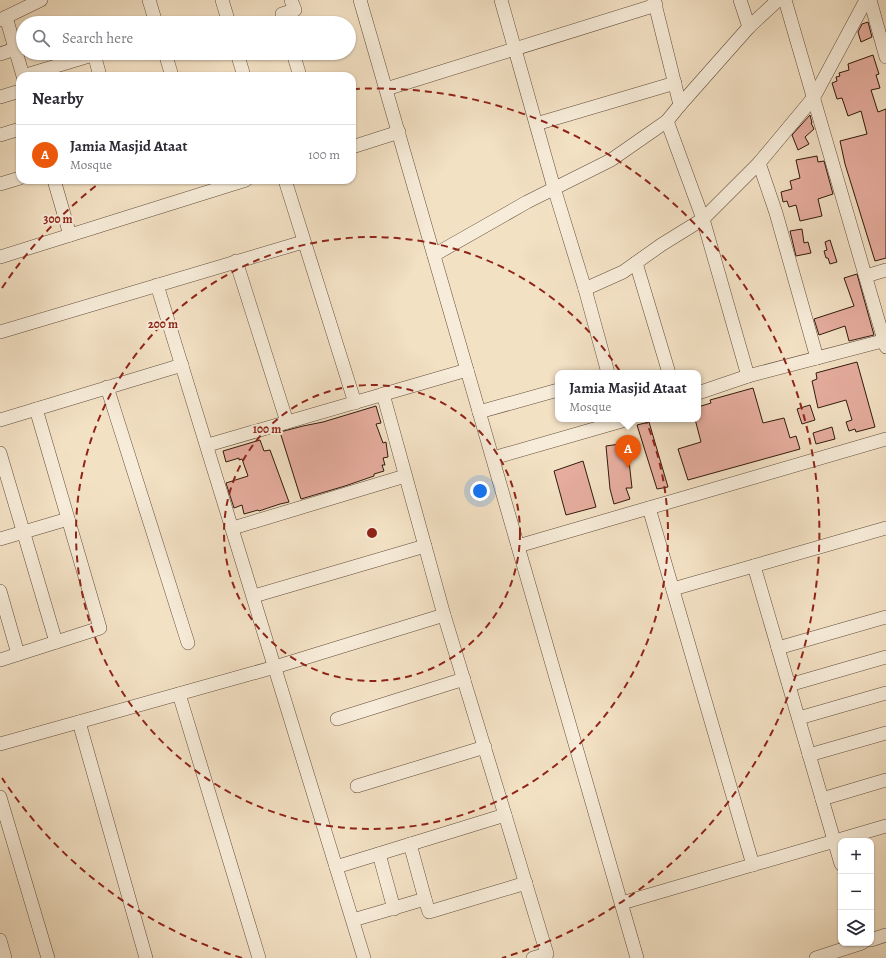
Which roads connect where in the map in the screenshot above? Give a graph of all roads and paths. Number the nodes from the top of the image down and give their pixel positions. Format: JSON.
{"nodes":[{"id":1,"x":41,"y":0,"type":"edge"},
{"id":2,"x":149,"y":0,"type":"edge"},
{"id":3,"x":222,"y":0,"type":"edge"},
{"id":4,"x":291,"y":0,"type":"edge"},
{"id":5,"x":360,"y":0,"type":"edge"},
{"id":6,"x":501,"y":0,"type":"edge"},
{"id":7,"x":740,"y":0,"type":"edge"},
{"id":8,"x":778,"y":0,"type":"edge"},
{"id":9,"x":785,"y":0,"type":"edge"},
{"id":10,"x":866,"y":0,"type":"edge"},
{"id":11,"x":870,"y":0,"type":"edge"},
{"id":12,"x":655,"y":3,"type":"edge"},
{"id":13,"x":154,"y":16,"type":"edge"},
{"id":14,"x":227,"y":16,"type":"edge"},
{"id":15,"x":282,"y":16,"type":"edge"},
{"id":16,"x":3,"y":19,"type":"edge"},
{"id":17,"x":749,"y":27,"type":"junction"},
{"id":18,"x":515,"y":49,"type":"junction"},
{"id":19,"x":15,"y":50,"type":"junction"},
{"id":20,"x":16,"y":53,"type":"edge"},
{"id":21,"x":0,"y":54,"type":"edge"},
{"id":22,"x":886,"y":57,"type":"edge"},
{"id":23,"x":18,"y":60,"type":"edge"},
{"id":24,"x":77,"y":60,"type":"edge"},
{"id":25,"x":98,"y":60,"type":"edge"},
{"id":26,"x":167,"y":60,"type":"edge"},
{"id":27,"x":240,"y":60,"type":"edge"},
{"id":28,"x":295,"y":60,"type":"edge"},
{"id":29,"x":22,"y":72,"type":"edge"},
{"id":30,"x":36,"y":72,"type":"edge"},
{"id":31,"x":99,"y":72,"type":"edge"},
{"id":32,"x":171,"y":72,"type":"edge"},
{"id":33,"x":243,"y":72,"type":"edge"},
{"id":34,"x":299,"y":72,"type":"edge"},
{"id":35,"x":675,"y":84,"type":"junction"},
{"id":36,"x":386,"y":88,"type":"junction"},
{"id":37,"x":16,"y":92,"type":"edge"},
{"id":38,"x":0,"y":97,"type":"edge"},
{"id":39,"x":814,"y":97,"type":"junction"},
{"id":40,"x":680,"y":105,"type":"junction"},
{"id":41,"x":667,"y":122,"type":"junction"},
{"id":42,"x":536,"y":124,"type":"junction"},
{"id":43,"x":16,"y":130,"type":"edge"},
{"id":44,"x":399,"y":132,"type":"junction"},
{"id":45,"x":0,"y":135,"type":"edge"},
{"id":46,"x":356,"y":146,"type":"edge"},
{"id":47,"x":759,"y":163,"type":"junction"},
{"id":48,"x":16,"y":179,"type":"edge"},
{"id":49,"x":0,"y":184,"type":"edge"},
{"id":50,"x":55,"y":184,"type":"edge"},
{"id":51,"x":219,"y":184,"type":"edge"},
{"id":52,"x":286,"y":184,"type":"edge"},
{"id":53,"x":205,"y":186,"type":"edge"},
{"id":54,"x":554,"y":188,"type":"junction"},
{"id":55,"x":703,"y":219,"type":"junction"},
{"id":56,"x":70,"y":235,"type":"junction"},
{"id":57,"x":303,"y":242,"type":"junction"},
{"id":58,"x":434,"y":255,"type":"junction"},
{"id":59,"x":0,"y":257,"type":"edge"},
{"id":60,"x":236,"y":261,"type":"junction"},
{"id":61,"x":636,"y":263,"type":"junction"},
{"id":62,"x":886,"y":270,"type":"edge"},
{"id":63,"x":866,"y":276,"type":"junction"},
{"id":64,"x":158,"y":284,"type":"junction"},
{"id":65,"x":585,"y":289,"type":"junction"},
{"id":66,"x":0,"y":332,"type":"edge"},
{"id":67,"x":885,"y":343,"type":"edge"},
{"id":68,"x":817,"y":358,"type":"junction"},
{"id":69,"x":182,"y":365,"type":"junction"},
{"id":70,"x":467,"y":370,"type":"junction"},
{"id":71,"x":607,"y":370,"type":"edge"},
{"id":72,"x":668,"y":370,"type":"edge"},
{"id":73,"x":748,"y":376,"type":"junction"},
{"id":74,"x":107,"y":387,"type":"junction"},
{"id":75,"x":555,"y":391,"type":"edge"},
{"id":76,"x":701,"y":392,"type":"edge"},
{"id":77,"x":383,"y":394,"type":"junction"},
{"id":78,"x":355,"y":403,"type":"junction"},
{"id":79,"x":36,"y":409,"type":"junction"},
{"id":80,"x":479,"y":412,"type":"junction"},
{"id":81,"x":0,"y":420,"type":"edge"},
{"id":82,"x":287,"y":422,"type":"junction"},
{"id":83,"x":616,"y":422,"type":"edge"},
{"id":84,"x":886,"y":439,"type":"edge"},
{"id":85,"x":208,"y":445,"type":"junction"},
{"id":86,"x":0,"y":453,"type":"edge"},
{"id":87,"x":493,"y":458,"type":"junction"},
{"id":88,"x":405,"y":476,"type":"junction"},
{"id":89,"x":649,"y":508,"type":"junction"},
{"id":90,"x":68,"y":519,"type":"junction"},
{"id":91,"x":233,"y":528,"type":"junction"},
{"id":92,"x":886,"y":528,"type":"edge"},
{"id":93,"x":24,"y":532,"type":"junction"},
{"id":94,"x":0,"y":540,"type":"edge"},
{"id":95,"x":425,"y":546,"type":"junction"},
{"id":96,"x":518,"y":546,"type":"junction"},
{"id":97,"x":754,"y":566,"type":"junction"},
{"id":98,"x":673,"y":589,"type":"junction"},
{"id":99,"x":0,"y":591,"type":"edge"},
{"id":100,"x":254,"y":596,"type":"junction"},
{"id":101,"x":444,"y":615,"type":"junction"},
{"id":102,"x":886,"y":617,"type":"edge"},
{"id":103,"x":56,"y":642,"type":"junction"},
{"id":104,"x":188,"y":643,"type":"dead end"},
{"id":105,"x":778,"y":648,"type":"junction"},
{"id":106,"x":18,"y":654,"type":"junction"},
{"id":107,"x":886,"y":657,"type":"edge"},
{"id":108,"x":0,"y":660,"type":"edge"},
{"id":109,"x":275,"y":667,"type":"junction"},
{"id":110,"x":464,"y":679,"type":"junction"},
{"id":111,"x":789,"y":685,"type":"junction"},
{"id":112,"x":886,"y":693,"type":"edge"},
{"id":113,"x":179,"y":694,"type":"junction"},
{"id":114,"x":799,"y":718,"type":"junction"},
{"id":115,"x":337,"y":719,"type":"dead end"},
{"id":116,"x":79,"y":722,"type":"junction"},
{"id":117,"x":886,"y":733,"type":"edge"},
{"id":118,"x":0,"y":744,"type":"edge"},
{"id":119,"x":485,"y":747,"type":"junction"},
{"id":120,"x":809,"y":755,"type":"junction"},
{"id":121,"x":886,"y":780,"type":"edge"},
{"id":122,"x":357,"y":786,"type":"dead end"},
{"id":123,"x":0,"y":797,"type":"edge"},
{"id":124,"x":822,"y":799,"type":"junction"},
{"id":125,"x":505,"y":815,"type":"junction"},
{"id":126,"x":886,"y":826,"type":"edge"},
{"id":127,"x":6,"y":841,"type":"edge"},
{"id":128,"x":834,"y":841,"type":"junction"},
{"id":129,"x":410,"y":844,"type":"junction"},
{"id":130,"x":379,"y":854,"type":"junction"},
{"id":131,"x":838,"y":854,"type":"edge"},
{"id":132,"x":753,"y":865,"type":"junction"},
{"id":133,"x":336,"y":867,"type":"junction"},
{"id":134,"x":526,"y":883,"type":"junction"},
{"id":135,"x":425,"y":899,"type":"junction"},
{"id":136,"x":622,"y":903,"type":"junction"},
{"id":137,"x":394,"y":909,"type":"junction"},
{"id":138,"x":353,"y":920,"type":"junction"},
{"id":139,"x":886,"y":935,"type":"edge"},
{"id":140,"x":874,"y":939,"type":"edge"},
{"id":141,"x":0,"y":940,"type":"edge"},
{"id":142,"x":853,"y":946,"type":"edge"},
{"id":143,"x":6,"y":958,"type":"edge"},
{"id":144,"x":46,"y":958,"type":"edge"},
{"id":145,"x":146,"y":958,"type":"edge"},
{"id":146,"x":259,"y":958,"type":"edge"},
{"id":147,"x":364,"y":958,"type":"edge"},
{"id":148,"x":533,"y":958,"type":"edge"},
{"id":149,"x":637,"y":958,"type":"edge"},
{"id":150,"x":816,"y":958,"type":"edge"}],
"edges":[{"from":1,"to":16,"type":"street"},
{"from":2,"to":13,"type":"street"},
{"from":3,"to":14,"type":"street"},
{"from":4,"to":15,"type":"street"},
{"from":5,"to":36,"type":"street"},
{"from":6,"to":18,"type":"street"},
{"from":7,"to":17,"type":"street"},
{"from":8,"to":17,"type":"street"},
{"from":9,"to":39,"type":"street"},
{"from":10,"to":39,"type":"street"},
{"from":11,"to":22,"type":"street"},
{"from":12,"to":18,"type":"street"},
{"from":12,"to":35,"type":"street"},
{"from":16,"to":19,"type":"street"},
{"from":17,"to":40,"type":"street"},
{"from":18,"to":36,"type":"street"},
{"from":18,"to":42,"type":"street"},
{"from":19,"to":20,"type":"street"},
{"from":19,"to":21,"type":"street"},
{"from":23,"to":29,"type":"street"},
{"from":24,"to":30,"type":"street"},
{"from":25,"to":31,"type":"street"},
{"from":26,"to":32,"type":"street"},
{"from":27,"to":33,"type":"street"},
{"from":28,"to":34,"type":"street"},
{"from":35,"to":40,"type":"street"},
{"from":35,"to":42,"type":"street"},
{"from":36,"to":44,"type":"street"},
{"from":37,"to":38,"type":"street"},
{"from":39,"to":47,"type":"street"},
{"from":39,"to":63,"type":"street"},
{"from":40,"to":41,"type":"street"},
{"from":41,"to":54,"type":"street"},
{"from":41,"to":55,"type":"street"},
{"from":42,"to":54,"type":"street"},
{"from":43,"to":45,"type":"street"},
{"from":44,"to":46,"type":"street"},
{"from":44,"to":58,"type":"street"},
{"from":47,"to":55,"type":"street"},
{"from":47,"to":68,"type":"street"},
{"from":48,"to":49,"type":"street"},
{"from":50,"to":56,"type":"street"},
{"from":51,"to":53,"type":"street"},
{"from":52,"to":57,"type":"street"},
{"from":53,"to":56,"type":"street"},
{"from":54,"to":58,"type":"street"},
{"from":54,"to":65,"type":"street"},
{"from":55,"to":61,"type":"street"},
{"from":55,"to":73,"type":"street"},
{"from":56,"to":59,"type":"street"},
{"from":57,"to":60,"type":"street"},
{"from":57,"to":78,"type":"street"},
{"from":58,"to":70,"type":"street"},
{"from":60,"to":64,"type":"street"},
{"from":60,"to":82,"type":"street"},
{"from":61,"to":65,"type":"street"},
{"from":61,"to":72,"type":"street"},
{"from":62,"to":63,"type":"street"},
{"from":63,"to":67,"type":"street"},
{"from":64,"to":66,"type":"street"},
{"from":64,"to":69,"type":"street"},
{"from":65,"to":71,"type":"street"},
{"from":67,"to":68,"type":"street"},
{"from":68,"to":73,"type":"street"},
{"from":69,"to":74,"type":"street"},
{"from":69,"to":85,"type":"street"},
{"from":70,"to":77,"type":"street"},
{"from":70,"to":80,"type":"street"},
{"from":73,"to":76,"type":"street"},
{"from":74,"to":79,"type":"street"},
{"from":74,"to":104,"type":"street"},
{"from":75,"to":80,"type":"street"},
{"from":77,"to":78,"type":"street"},
{"from":77,"to":88,"type":"street"},
{"from":78,"to":82,"type":"street"},
{"from":79,"to":81,"type":"street"},
{"from":79,"to":90,"type":"street"},
{"from":80,"to":87,"type":"street"},
{"from":82,"to":85,"type":"street"},
{"from":83,"to":87,"type":"street"},
{"from":84,"to":89,"type":"street"},
{"from":85,"to":91,"type":"street"},
{"from":86,"to":93,"type":"street"},
{"from":87,"to":96,"type":"street"},
{"from":88,"to":91,"type":"street"},
{"from":88,"to":95,"type":"street"},
{"from":89,"to":96,"type":"street"},
{"from":89,"to":98,"type":"street"},
{"from":90,"to":93,"type":"street"},
{"from":90,"to":103,"type":"street"},
{"from":91,"to":100,"type":"street"},
{"from":92,"to":97,"type":"street"},
{"from":93,"to":94,"type":"street"},
{"from":93,"to":103,"type":"street"},
{"from":95,"to":100,"type":"street"},
{"from":95,"to":101,"type":"street"},
{"from":96,"to":136,"type":"street"},
{"from":97,"to":98,"type":"street"},
{"from":97,"to":105,"type":"street"},
{"from":98,"to":132,"type":"street"},
{"from":99,"to":106,"type":"street"},
{"from":100,"to":109,"type":"street"},
{"from":101,"to":109,"type":"street"},
{"from":101,"to":110,"type":"street"},
{"from":102,"to":105,"type":"street"},
{"from":103,"to":106,"type":"street"},
{"from":105,"to":111,"type":"street"},
{"from":106,"to":108,"type":"street"},
{"from":107,"to":111,"type":"street"},
{"from":109,"to":113,"type":"street"},
{"from":109,"to":133,"type":"street"},
{"from":110,"to":115,"type":"street"},
{"from":110,"to":119,"type":"street"},
{"from":111,"to":114,"type":"street"},
{"from":112,"to":114,"type":"street"},
{"from":113,"to":116,"type":"street"},
{"from":113,"to":146,"type":"street"},
{"from":114,"to":120,"type":"street"},
{"from":116,"to":118,"type":"street"},
{"from":116,"to":145,"type":"street"},
{"from":117,"to":120,"type":"street"},
{"from":119,"to":122,"type":"street"},
{"from":119,"to":125,"type":"street"},
{"from":120,"to":124,"type":"street"},
{"from":121,"to":124,"type":"street"},
{"from":123,"to":127,"type":"street"},
{"from":124,"to":128,"type":"street"},
{"from":125,"to":129,"type":"street"},
{"from":125,"to":134,"type":"street"},
{"from":126,"to":128,"type":"street"},
{"from":127,"to":144,"type":"street"},
{"from":128,"to":131,"type":"street"},
{"from":128,"to":132,"type":"street"},
{"from":129,"to":130,"type":"street"},
{"from":129,"to":135,"type":"street"},
{"from":130,"to":133,"type":"street"},
{"from":130,"to":137,"type":"street"},
{"from":132,"to":136,"type":"street"},
{"from":133,"to":138,"type":"street"},
{"from":134,"to":135,"type":"street"},
{"from":134,"to":148,"type":"street"},
{"from":135,"to":137,"type":"street"},
{"from":136,"to":149,"type":"street"},
{"from":137,"to":138,"type":"street"},
{"from":138,"to":147,"type":"street"},
{"from":139,"to":140,"type":"street"},
{"from":141,"to":143,"type":"street"},
{"from":142,"to":150,"type":"street"}]}
